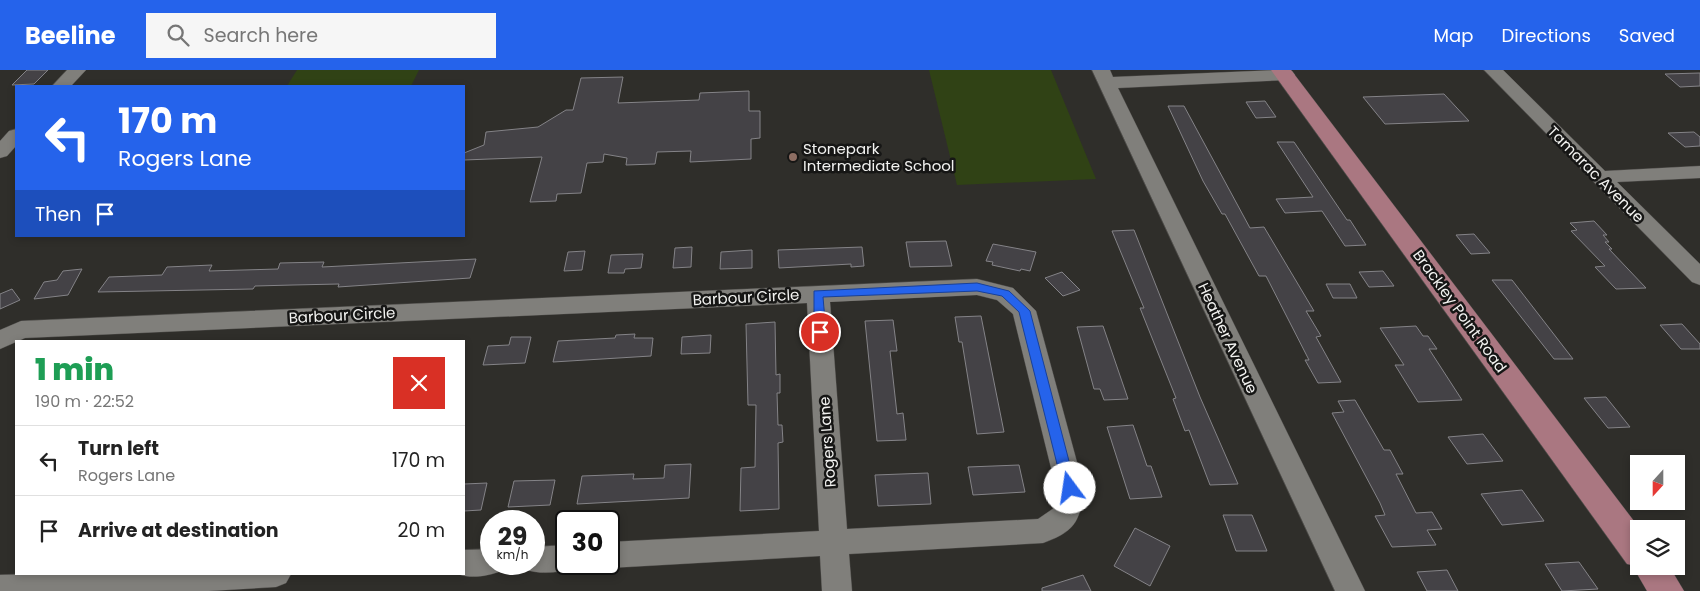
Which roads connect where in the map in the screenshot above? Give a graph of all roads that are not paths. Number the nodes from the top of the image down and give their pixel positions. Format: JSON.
{"nodes":[{"id":1,"x":77,"y":70,"type":"edge"},
{"id":2,"x":1493,"y":70,"type":"edge"},
{"id":3,"x":1283,"y":73,"type":"edge"},
{"id":4,"x":1104,"y":77,"type":"edge"},
{"id":5,"x":63,"y":85,"type":"edge"},
{"id":6,"x":15,"y":136,"type":"edge"},
{"id":7,"x":0,"y":152,"type":"edge"},
{"id":8,"x":1700,"y":172,"type":"edge"},
{"id":9,"x":1600,"y":177,"type":"junction"},
{"id":10,"x":1700,"y":277,"type":"edge"},
{"id":11,"x":818,"y":294,"type":"junction"},
{"id":12,"x":0,"y":340,"type":"edge"},
{"id":13,"x":1630,"y":541,"type":"edge"},
{"id":14,"x":834,"y":543,"type":"junction"},
{"id":15,"x":620,"y":554,"type":"edge"},
{"id":16,"x":480,"y":562,"type":"edge"},
{"id":17,"x":465,"y":563,"type":"edge"},
{"id":18,"x":258,"y":575,"type":"edge"},
{"id":19,"x":0,"y":589,"type":"edge"},
{"id":20,"x":837,"y":591,"type":"edge"},
{"id":21,"x":1350,"y":591,"type":"edge"}],
"edges":[{"from":1,"to":5,"type":"street"},
{"from":2,"to":9,"type":"street","name":"Tamarac Avenue"},
{"from":3,"to":4,"type":"street"},
{"from":3,"to":13,"type":"main road","name":"Brackley Point Road"},
{"from":4,"to":21,"type":"street","name":"Heather Avenue"},
{"from":6,"to":7,"type":"street"},
{"from":8,"to":9,"type":"street"},
{"from":9,"to":10,"type":"street","name":"Tamarac Avenue"},
{"from":11,"to":12,"type":"street","name":"Barbour Circle"},
{"from":11,"to":14,"type":"street","name":"Rogers Lane"},
{"from":11,"to":14,"type":"street","name":"Barbour Circle"},
{"from":14,"to":15,"type":"street","name":"Barbour Circle"},
{"from":14,"to":20,"type":"street","name":"Rogers Lane"},
{"from":16,"to":17,"type":"street"},
{"from":18,"to":19,"type":"street"}]}
